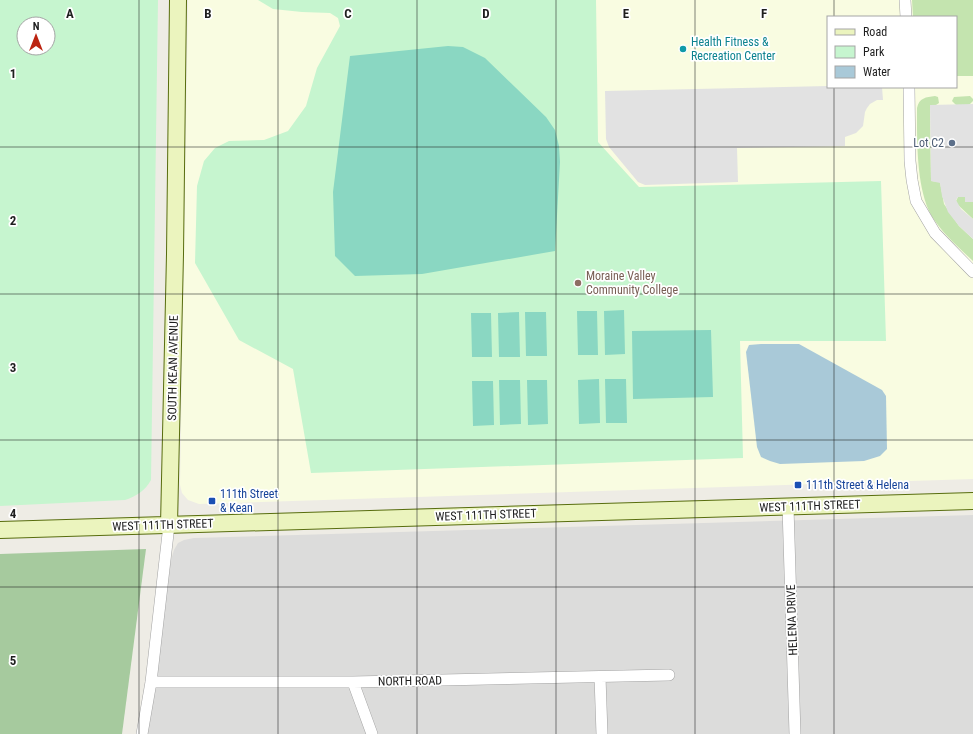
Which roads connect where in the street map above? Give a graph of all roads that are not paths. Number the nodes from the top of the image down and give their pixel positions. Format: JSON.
{"nodes":[{"id":1,"x":178,"y":0,"type":"edge"},
{"id":2,"x":905,"y":0,"type":"edge"},
{"id":3,"x":906,"y":16,"type":"edge"},
{"id":4,"x":909,"y":88,"type":"edge"},
{"id":5,"x":973,"y":272,"type":"edge"},
{"id":6,"x":973,"y":501,"type":"edge"},
{"id":7,"x":788,"y":506,"type":"junction"},
{"id":8,"x":169,"y":525,"type":"junction"},
{"id":9,"x":0,"y":530,"type":"edge"},
{"id":10,"x":669,"y":676,"type":"dead end"},
{"id":11,"x":600,"y":677,"type":"junction"},
{"id":12,"x":151,"y":682,"type":"junction"},
{"id":13,"x":353,"y":682,"type":"junction"},
{"id":14,"x":142,"y":734,"type":"edge"},
{"id":15,"x":372,"y":734,"type":"edge"},
{"id":16,"x":602,"y":734,"type":"edge"},
{"id":17,"x":795,"y":734,"type":"edge"}],
"edges":[{"from":1,"to":8,"type":"main road","name":"SOUTH KEAN AVENUE"},
{"from":2,"to":3,"type":"street"},
{"from":4,"to":5,"type":"street"},
{"from":6,"to":7,"type":"main road","name":"WEST 111TH STREET"},
{"from":7,"to":8,"type":"main road","name":"WEST 111TH STREET"},
{"from":7,"to":17,"type":"street","name":"HELENA DRIVE"},
{"from":8,"to":9,"type":"main road","name":"WEST 111TH STREET"},
{"from":8,"to":12,"type":"street","name":"SOUTH KEAN AVENUE"},
{"from":10,"to":11,"type":"street","name":"NORTH ROAD"},
{"from":11,"to":13,"type":"street","name":"NORTH ROAD"},
{"from":11,"to":16,"type":"street"},
{"from":12,"to":13,"type":"street","name":"NORTH ROAD"},
{"from":12,"to":14,"type":"street","name":"SOUTH KEAN AVENUE"},
{"from":13,"to":15,"type":"street"}]}
